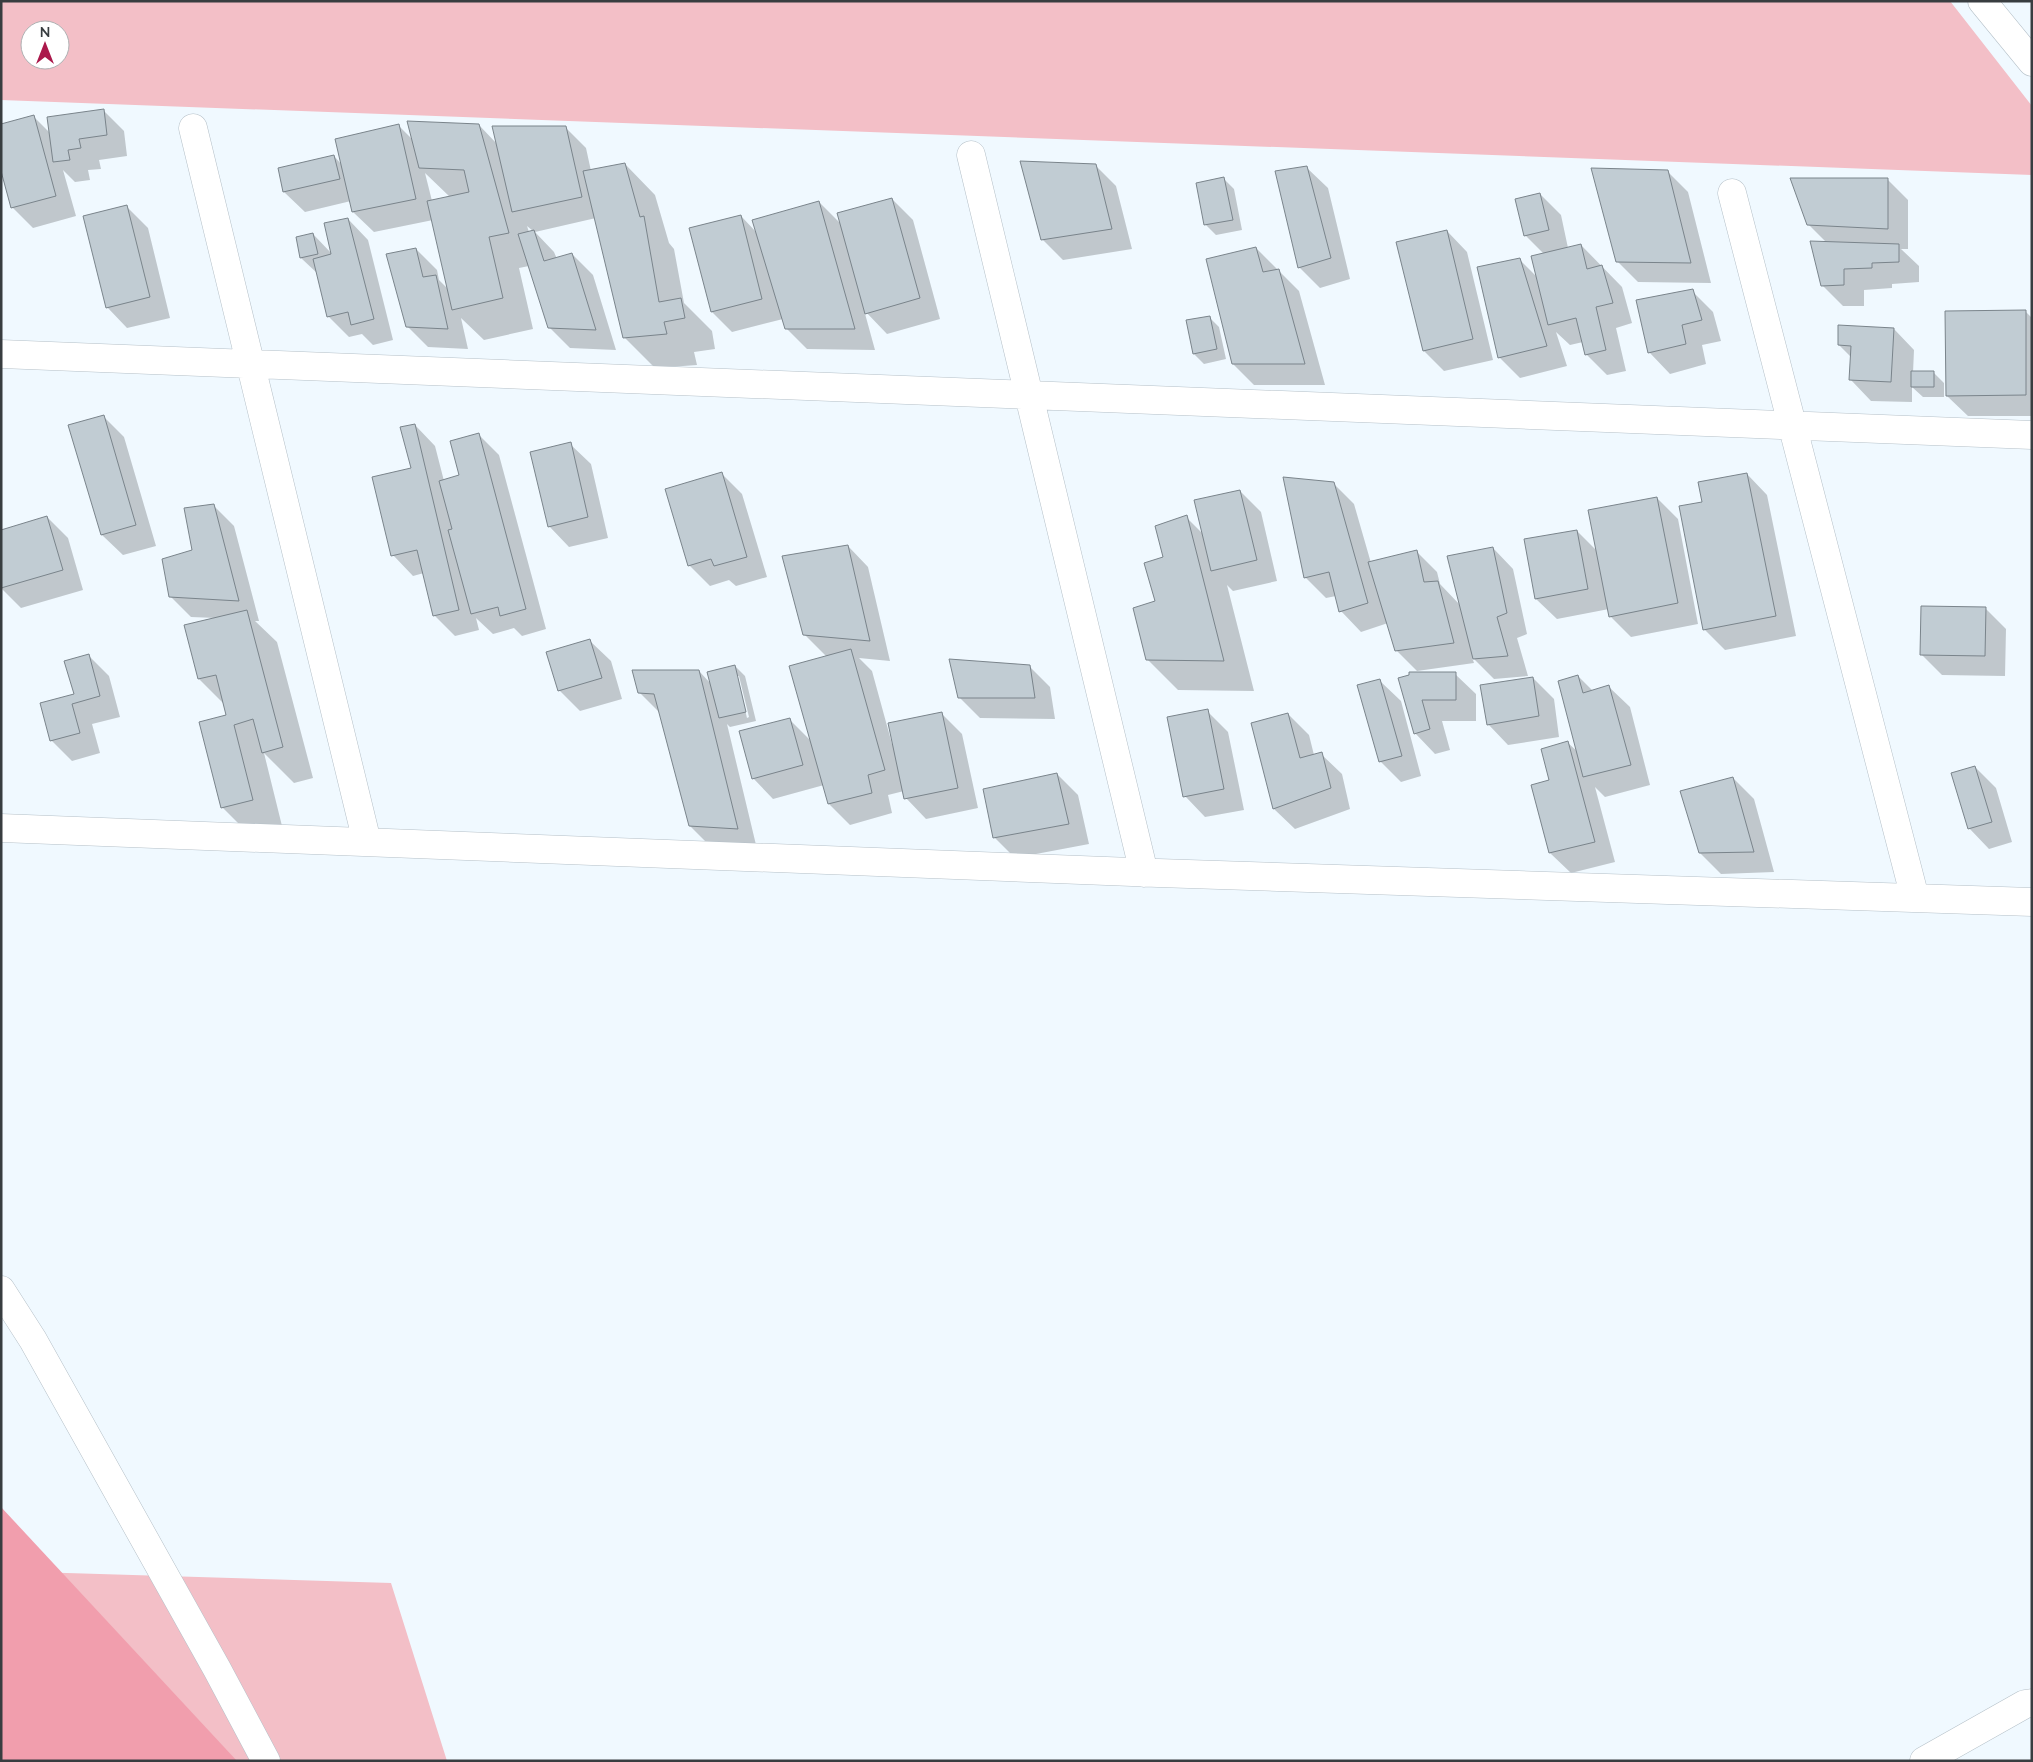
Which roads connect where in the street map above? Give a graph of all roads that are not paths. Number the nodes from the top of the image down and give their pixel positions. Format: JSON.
{"nodes":[{"id":1,"x":1982,"y":1,"type":"edge"},
{"id":2,"x":2032,"y":62,"type":"edge"},
{"id":3,"x":192,"y":128,"type":"dead end"},
{"id":4,"x":971,"y":155,"type":"dead end"},
{"id":5,"x":1732,"y":193,"type":"dead end"},
{"id":6,"x":1,"y":354,"type":"edge"},
{"id":7,"x":250,"y":362,"type":"junction"},
{"id":8,"x":1029,"y":396,"type":"junction"},
{"id":9,"x":1792,"y":426,"type":"junction"},
{"id":10,"x":2032,"y":435,"type":"edge"},
{"id":11,"x":1,"y":828,"type":"edge"},
{"id":12,"x":367,"y":842,"type":"junction"},
{"id":13,"x":1144,"y":873,"type":"junction"},
{"id":14,"x":1915,"y":898,"type":"junction"},
{"id":15,"x":2032,"y":902,"type":"edge"},
{"id":16,"x":1,"y":1290,"type":"edge"},
{"id":17,"x":2032,"y":1703,"type":"edge"},
{"id":18,"x":266,"y":1761,"type":"edge"},
{"id":19,"x":1924,"y":1761,"type":"edge"}],
"edges":[{"from":1,"to":2,"type":"street"},
{"from":3,"to":7,"type":"street"},
{"from":4,"to":8,"type":"street"},
{"from":5,"to":9,"type":"street"},
{"from":6,"to":7,"type":"street"},
{"from":7,"to":8,"type":"street"},
{"from":7,"to":12,"type":"street"},
{"from":8,"to":9,"type":"street"},
{"from":8,"to":13,"type":"street"},
{"from":9,"to":10,"type":"street"},
{"from":9,"to":14,"type":"street"},
{"from":11,"to":12,"type":"street"},
{"from":12,"to":13,"type":"street"},
{"from":13,"to":14,"type":"street"},
{"from":14,"to":15,"type":"street"},
{"from":16,"to":18,"type":"street"},
{"from":17,"to":19,"type":"street"}]}
